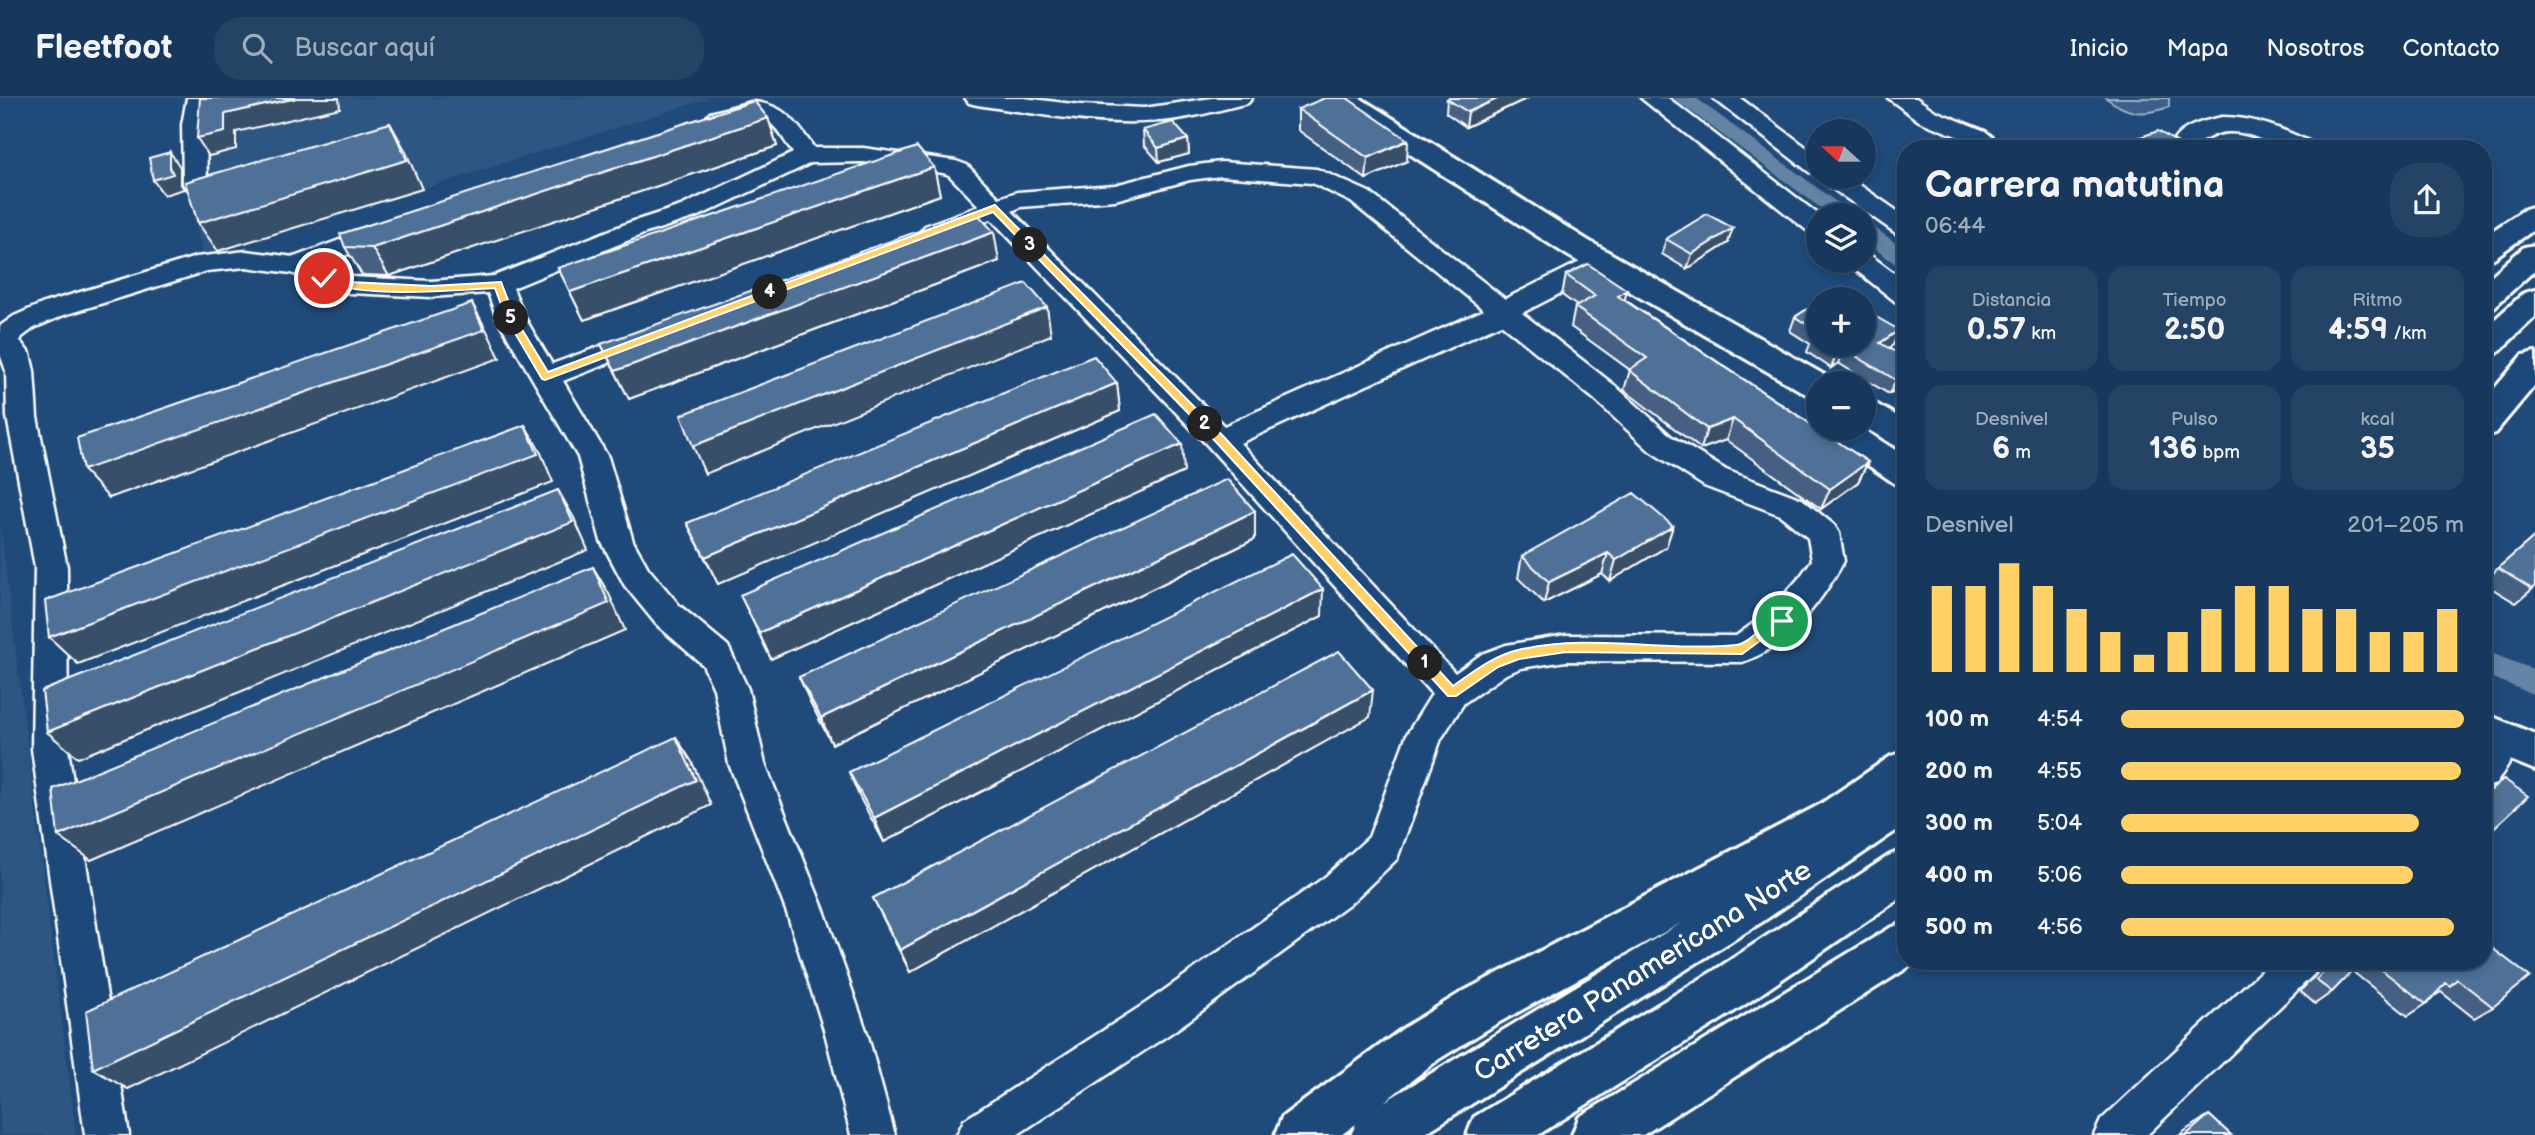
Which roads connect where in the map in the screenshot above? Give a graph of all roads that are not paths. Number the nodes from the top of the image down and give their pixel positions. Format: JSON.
{"nodes":[{"id":1,"x":199,"y":98,"type":"edge"},
{"id":2,"x":219,"y":98,"type":"edge"},
{"id":3,"x":977,"y":98,"type":"edge"},
{"id":4,"x":1240,"y":98,"type":"edge"},
{"id":5,"x":1341,"y":98,"type":"edge"},
{"id":6,"x":1653,"y":98,"type":"edge"},
{"id":7,"x":1724,"y":98,"type":"edge"},
{"id":8,"x":1900,"y":98,"type":"edge"},
{"id":9,"x":697,"y":125,"type":"edge"},
{"id":10,"x":1983,"y":140,"type":"edge"},
{"id":11,"x":2186,"y":140,"type":"dead end"},
{"id":12,"x":2287,"y":140,"type":"edge"},
{"id":13,"x":807,"y":156,"type":"junction"},
{"id":14,"x":1806,"y":158,"type":"edge"},
{"id":15,"x":195,"y":183,"type":"edge"},
{"id":16,"x":1849,"y":189,"type":"edge"},
{"id":17,"x":995,"y":208,"type":"junction"},
{"id":18,"x":2535,"y":215,"type":"edge"},
{"id":19,"x":1806,"y":219,"type":"edge"},
{"id":20,"x":1897,"y":223,"type":"edge"},
{"id":21,"x":402,"y":226,"type":"edge"},
{"id":22,"x":2492,"y":240,"type":"edge"},
{"id":23,"x":905,"y":242,"type":"edge"},
{"id":24,"x":2535,"y":254,"type":"edge"},
{"id":25,"x":1588,"y":256,"type":"junction"},
{"id":26,"x":296,"y":265,"type":"junction"},
{"id":27,"x":1876,"y":273,"type":"edge"},
{"id":28,"x":498,"y":284,"type":"junction"},
{"id":29,"x":1897,"y":289,"type":"edge"},
{"id":30,"x":2492,"y":292,"type":"edge"},
{"id":31,"x":2535,"y":300,"type":"edge"},
{"id":32,"x":1503,"y":312,"type":"junction"},
{"id":33,"x":674,"y":328,"type":"edge"},
{"id":34,"x":2492,"y":340,"type":"edge"},
{"id":35,"x":2535,"y":363,"type":"edge"},
{"id":36,"x":545,"y":377,"type":"junction"},
{"id":37,"x":1806,"y":379,"type":"edge"},
{"id":38,"x":1806,"y":406,"type":"edge"},
{"id":39,"x":2492,"y":414,"type":"edge"},
{"id":40,"x":1876,"y":419,"type":"edge"},
{"id":41,"x":1897,"y":432,"type":"edge"},
{"id":42,"x":1220,"y":440,"type":"junction"},
{"id":43,"x":1857,"y":441,"type":"edge"},
{"id":44,"x":1897,"y":468,"type":"edge"},
{"id":45,"x":1452,"y":693,"type":"junction"},
{"id":46,"x":2535,"y":753,"type":"edge"},
{"id":47,"x":2492,"y":754,"type":"edge"},
{"id":48,"x":2492,"y":756,"type":"edge"},
{"id":49,"x":2535,"y":768,"type":"edge"},
{"id":50,"x":1897,"y":775,"type":"edge"},
{"id":51,"x":1897,"y":808,"type":"edge"},
{"id":52,"x":1897,"y":875,"type":"edge"},
{"id":53,"x":1897,"y":949,"type":"edge"},
{"id":54,"x":2290,"y":970,"type":"edge"},
{"id":55,"x":107,"y":1135,"type":"edge"},
{"id":56,"x":873,"y":1135,"type":"edge"},
{"id":57,"x":979,"y":1135,"type":"edge"},
{"id":58,"x":1300,"y":1135,"type":"edge"},
{"id":59,"x":1376,"y":1135,"type":"edge"},
{"id":60,"x":1492,"y":1135,"type":"edge"},
{"id":61,"x":1597,"y":1135,"type":"edge"},
{"id":62,"x":2116,"y":1135,"type":"edge"}],
"edges":[{"from":1,"to":2,"type":"street"},
{"from":1,"to":15,"type":"street"},
{"from":3,"to":4,"type":"street"},
{"from":5,"to":25,"type":"main road"},
{"from":6,"to":19,"type":"street"},
{"from":7,"to":14,"type":"street"},
{"from":8,"to":10,"type":"street"},
{"from":9,"to":13,"type":"street"},
{"from":11,"to":12,"type":"street"},
{"from":13,"to":17,"type":"street"},
{"from":13,"to":28,"type":"street"},
{"from":16,"to":20,"type":"street"},
{"from":17,"to":23,"type":"street"},
{"from":17,"to":32,"type":"street"},
{"from":17,"to":42,"type":"street"},
{"from":18,"to":22,"type":"main road"},
{"from":21,"to":26,"type":"street"},
{"from":24,"to":30,"type":"main road"},
{"from":25,"to":32,"type":"street"},
{"from":25,"to":37,"type":"main road"},
{"from":25,"to":38,"type":"main road"},
{"from":26,"to":28,"type":"street"},
{"from":26,"to":55,"type":"street"},
{"from":27,"to":29,"type":"street"},
{"from":28,"to":36,"type":"street"},
{"from":31,"to":34,"type":"main road"},
{"from":32,"to":42,"type":"street"},
{"from":32,"to":45,"type":"street"},
{"from":33,"to":36,"type":"street"},
{"from":35,"to":39,"type":"main road"},
{"from":36,"to":56,"type":"street"},
{"from":40,"to":41,"type":"main road"},
{"from":42,"to":45,"type":"street"},
{"from":43,"to":44,"type":"main road"},
{"from":45,"to":57,"type":"street"},
{"from":46,"to":47,"type":"main road"},
{"from":48,"to":49,"type":"main road"},
{"from":50,"to":58,"type":"main road"},
{"from":51,"to":59,"type":"main road","name":"Carretera Panamericana Norte"},
{"from":52,"to":60,"type":"main road"},
{"from":53,"to":61,"type":"main road"},
{"from":54,"to":62,"type":"street"}]}
